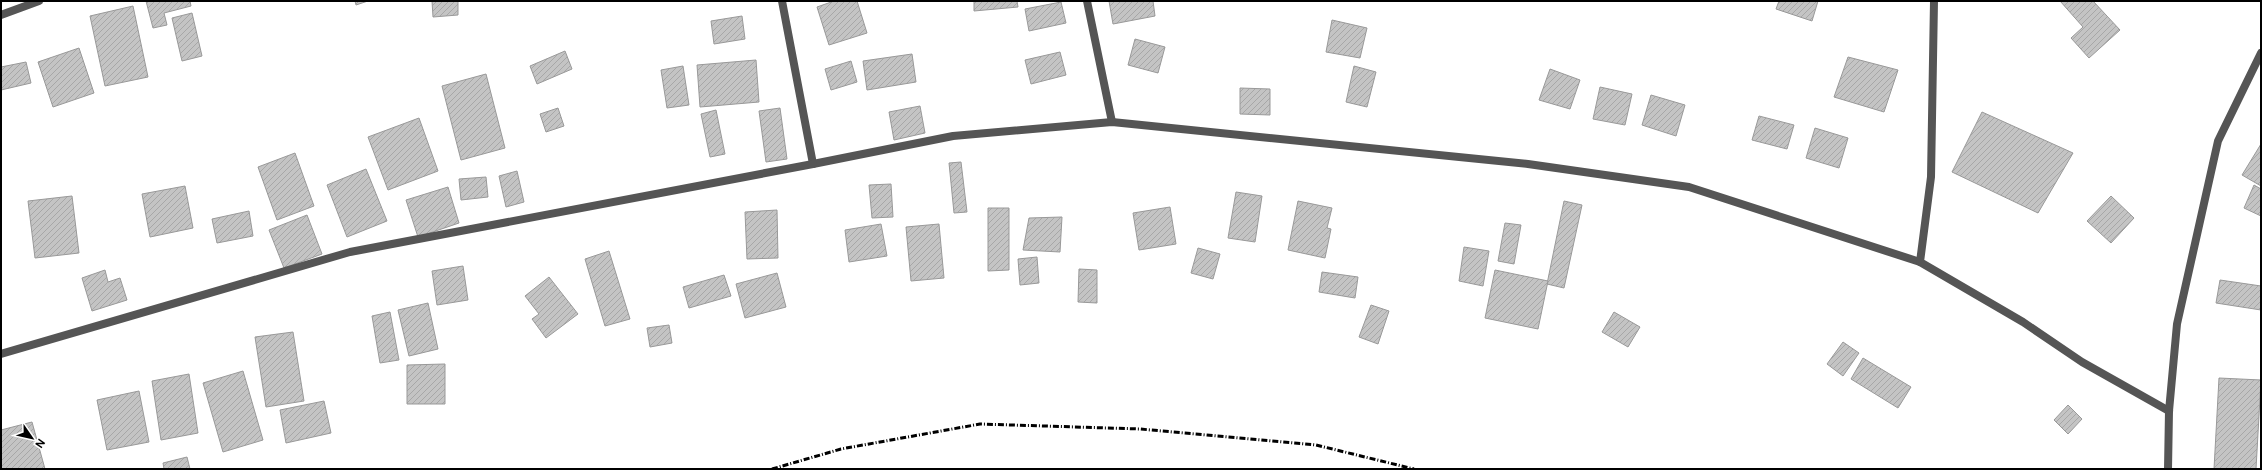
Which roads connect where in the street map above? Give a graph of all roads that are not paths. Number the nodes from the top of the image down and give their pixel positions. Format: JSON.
{"nodes":[{"id":1,"x":39,"y":1,"type":"edge"},
{"id":2,"x":782,"y":1,"type":"edge"},
{"id":3,"x":1087,"y":1,"type":"edge"},
{"id":4,"x":1934,"y":1,"type":"edge"},
{"id":5,"x":1,"y":14,"type":"edge"},
{"id":6,"x":2261,"y":53,"type":"edge"},
{"id":7,"x":1112,"y":122,"type":"junction"},
{"id":8,"x":813,"y":164,"type":"junction"},
{"id":9,"x":1920,"y":262,"type":"junction"},
{"id":10,"x":1,"y":354,"type":"edge"},
{"id":11,"x":2169,"y":411,"type":"junction"},
{"id":12,"x":2168,"y":469,"type":"edge"}],
"edges":[{"from":1,"to":5,"type":"street"},
{"from":2,"to":8,"type":"street"},
{"from":3,"to":7,"type":"street"},
{"from":4,"to":9,"type":"street"},
{"from":6,"to":11,"type":"street"},
{"from":7,"to":8,"type":"street"},
{"from":7,"to":9,"type":"street"},
{"from":8,"to":10,"type":"street"},
{"from":9,"to":11,"type":"street"},
{"from":11,"to":12,"type":"street"}]}
